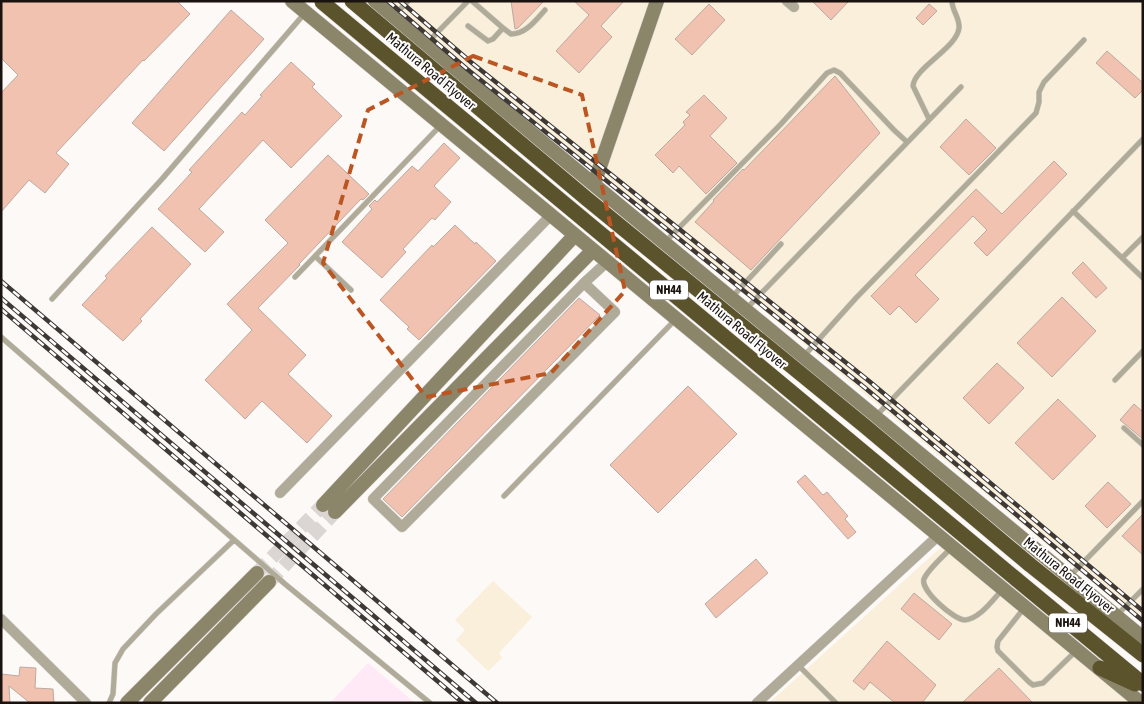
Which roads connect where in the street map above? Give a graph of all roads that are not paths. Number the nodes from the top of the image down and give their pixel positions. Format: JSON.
{"nodes":[{"id":1,"x":292,"y":1,"type":"edge"},
{"id":2,"x":352,"y":1,"type":"edge"},
{"id":3,"x":375,"y":1,"type":"edge"},
{"id":4,"x":408,"y":1,"type":"edge"},
{"id":5,"x":468,"y":1,"type":"edge"},
{"id":6,"x":472,"y":1,"type":"edge"},
{"id":7,"x":657,"y":1,"type":"edge"},
{"id":8,"x":952,"y":1,"type":"edge"},
{"id":9,"x":322,"y":2,"type":"edge"},
{"id":10,"x":545,"y":10,"type":"dead end"},
{"id":11,"x":306,"y":12,"type":"junction"},
{"id":12,"x":393,"y":17,"type":"junction"},
{"id":13,"x":468,"y":26,"type":"dead end"},
{"id":14,"x":503,"y":28,"type":"junction"},
{"id":15,"x":1084,"y":40,"type":"dead end"},
{"id":16,"x":425,"y":45,"type":"junction"},
{"id":17,"x":961,"y":87,"type":"dead end"},
{"id":18,"x":930,"y":119,"type":"junction"},
{"id":19,"x":441,"y":124,"type":"junction"},
{"id":20,"x":1143,"y":139,"type":"edge"},
{"id":21,"x":907,"y":142,"type":"junction"},
{"id":22,"x":594,"y":184,"type":"junction"},
{"id":23,"x":1073,"y":212,"type":"junction"},
{"id":24,"x":551,"y":215,"type":"junction"},
{"id":25,"x":574,"y":236,"type":"junction"},
{"id":26,"x":1143,"y":237,"type":"edge"},
{"id":27,"x":665,"y":242,"type":"junction"},
{"id":28,"x":781,"y":244,"type":"dead end"},
{"id":29,"x":593,"y":250,"type":"junction"},
{"id":30,"x":315,"y":256,"type":"junction"},
{"id":31,"x":1122,"y":258,"type":"junction"},
{"id":32,"x":608,"y":262,"type":"junction"},
{"id":33,"x":295,"y":277,"type":"dead end"},
{"id":34,"x":1143,"y":278,"type":"edge"},
{"id":35,"x":709,"y":280,"type":"junction"},
{"id":36,"x":584,"y":284,"type":"junction"},
{"id":37,"x":351,"y":290,"type":"dead end"},
{"id":38,"x":731,"y":298,"type":"junction"},
{"id":39,"x":52,"y":299,"type":"dead end"},
{"id":40,"x":745,"y":310,"type":"junction"},
{"id":41,"x":676,"y":318,"type":"junction"},
{"id":42,"x":1,"y":336,"type":"edge"},
{"id":43,"x":1143,"y":351,"type":"edge"},
{"id":44,"x":803,"y":357,"type":"junction"},
{"id":45,"x":1114,"y":380,"type":"dead end"},
{"id":46,"x":875,"y":417,"type":"junction"},
{"id":47,"x":1124,"y":428,"type":"dead end"},
{"id":48,"x":1143,"y":445,"type":"edge"},
{"id":49,"x":280,"y":493,"type":"dead end"},
{"id":50,"x":504,"y":496,"type":"dead end"},
{"id":51,"x":1143,"y":501,"type":"edge"},
{"id":52,"x":939,"y":535,"type":"junction"},
{"id":53,"x":234,"y":540,"type":"junction"},
{"id":54,"x":953,"y":547,"type":"junction"},
{"id":55,"x":1069,"y":577,"type":"junction"},
{"id":56,"x":1003,"y":588,"type":"junction"},
{"id":57,"x":1143,"y":589,"type":"edge"},
{"id":58,"x":1025,"y":607,"type":"junction"},
{"id":59,"x":1116,"y":616,"type":"junction"},
{"id":60,"x":3,"y":623,"type":"edge"},
{"id":61,"x":1140,"y":647,"type":"edge"},
{"id":62,"x":1077,"y":650,"type":"junction"},
{"id":63,"x":798,"y":665,"type":"junction"},
{"id":64,"x":1100,"y":668,"type":"junction"},
{"id":65,"x":1143,"y":684,"type":"edge"},
{"id":66,"x":1143,"y":688,"type":"edge"},
{"id":67,"x":86,"y":703,"type":"edge"},
{"id":68,"x":109,"y":703,"type":"edge"},
{"id":69,"x":127,"y":703,"type":"edge"},
{"id":70,"x":150,"y":703,"type":"edge"},
{"id":71,"x":430,"y":703,"type":"edge"},
{"id":72,"x":757,"y":703,"type":"edge"},
{"id":73,"x":836,"y":703,"type":"edge"},
{"id":74,"x":1141,"y":703,"type":"edge"}],
"edges":[{"from":1,"to":11,"type":"main road"},
{"from":2,"to":61,"type":"highway","name":"Mathura Road Flyover","number":"NH44","bridge":true},
{"from":3,"to":12,"type":"main road"},
{"from":4,"to":12,"type":"lane"},
{"from":5,"to":16,"type":"lane"},
{"from":6,"to":14,"type":"lane"},
{"from":7,"to":22,"type":"main road"},
{"from":8,"to":18,"type":"lane"},
{"from":9,"to":65,"type":"highway","name":"Mathura Road Flyover","number":"NH44","bridge":true},
{"from":10,"to":14,"type":"lane"},
{"from":11,"to":19,"type":"main road"},
{"from":11,"to":39,"type":"lane"},
{"from":12,"to":16,"type":"main road"},
{"from":13,"to":14,"type":"lane"},
{"from":15,"to":44,"type":"lane"},
{"from":16,"to":22,"type":"main road"},
{"from":17,"to":18,"type":"lane"},
{"from":18,"to":21,"type":"lane"},
{"from":19,"to":24,"type":"main road"},
{"from":19,"to":30,"type":"lane"},
{"from":20,"to":23,"type":"lane"},
{"from":21,"to":27,"type":"lane"},
{"from":21,"to":40,"type":"lane"},
{"from":22,"to":27,"type":"main road"},
{"from":23,"to":31,"type":"lane"},
{"from":23,"to":46,"type":"lane"},
{"from":24,"to":25,"type":"main road"},
{"from":24,"to":49,"type":"street"},
{"from":25,"to":29,"type":"main road"},
{"from":25,"to":29,"type":"main road"},
{"from":26,"to":31,"type":"lane"},
{"from":27,"to":35,"type":"main road"},
{"from":28,"to":38,"type":"lane"},
{"from":29,"to":32,"type":"main road"},
{"from":30,"to":33,"type":"lane"},
{"from":30,"to":37,"type":"lane"},
{"from":31,"to":34,"type":"lane"},
{"from":32,"to":36,"type":"street"},
{"from":32,"to":41,"type":"main road"},
{"from":35,"to":38,"type":"main road"},
{"from":35,"to":41,"type":"main road"},
{"from":36,"to":36,"type":"street"},
{"from":38,"to":40,"type":"main road"},
{"from":40,"to":44,"type":"main road"},
{"from":41,"to":50,"type":"lane"},
{"from":41,"to":52,"type":"main road"},
{"from":42,"to":53,"type":"lane"},
{"from":43,"to":45,"type":"lane"},
{"from":44,"to":46,"type":"main road"},
{"from":46,"to":55,"type":"main road"},
{"from":47,"to":48,"type":"lane"},
{"from":51,"to":55,"type":"lane"},
{"from":52,"to":54,"type":"main road"},
{"from":52,"to":63,"type":"street"},
{"from":53,"to":68,"type":"lane"},
{"from":53,"to":71,"type":"lane"},
{"from":54,"to":56,"type":"main road"},
{"from":54,"to":56,"type":"lane"},
{"from":55,"to":59,"type":"main road"},
{"from":56,"to":58,"type":"main road"},
{"from":57,"to":59,"type":"lane"},
{"from":58,"to":62,"type":"main road"},
{"from":58,"to":62,"type":"lane"},
{"from":59,"to":61,"type":"main road"},
{"from":60,"to":67,"type":"street"},
{"from":62,"to":64,"type":"main road"},
{"from":63,"to":72,"type":"street"},
{"from":63,"to":73,"type":"lane"},
{"from":64,"to":66,"type":"highway"},
{"from":64,"to":74,"type":"main road"},
{"from":69,"to":70,"type":"main road"}]}
